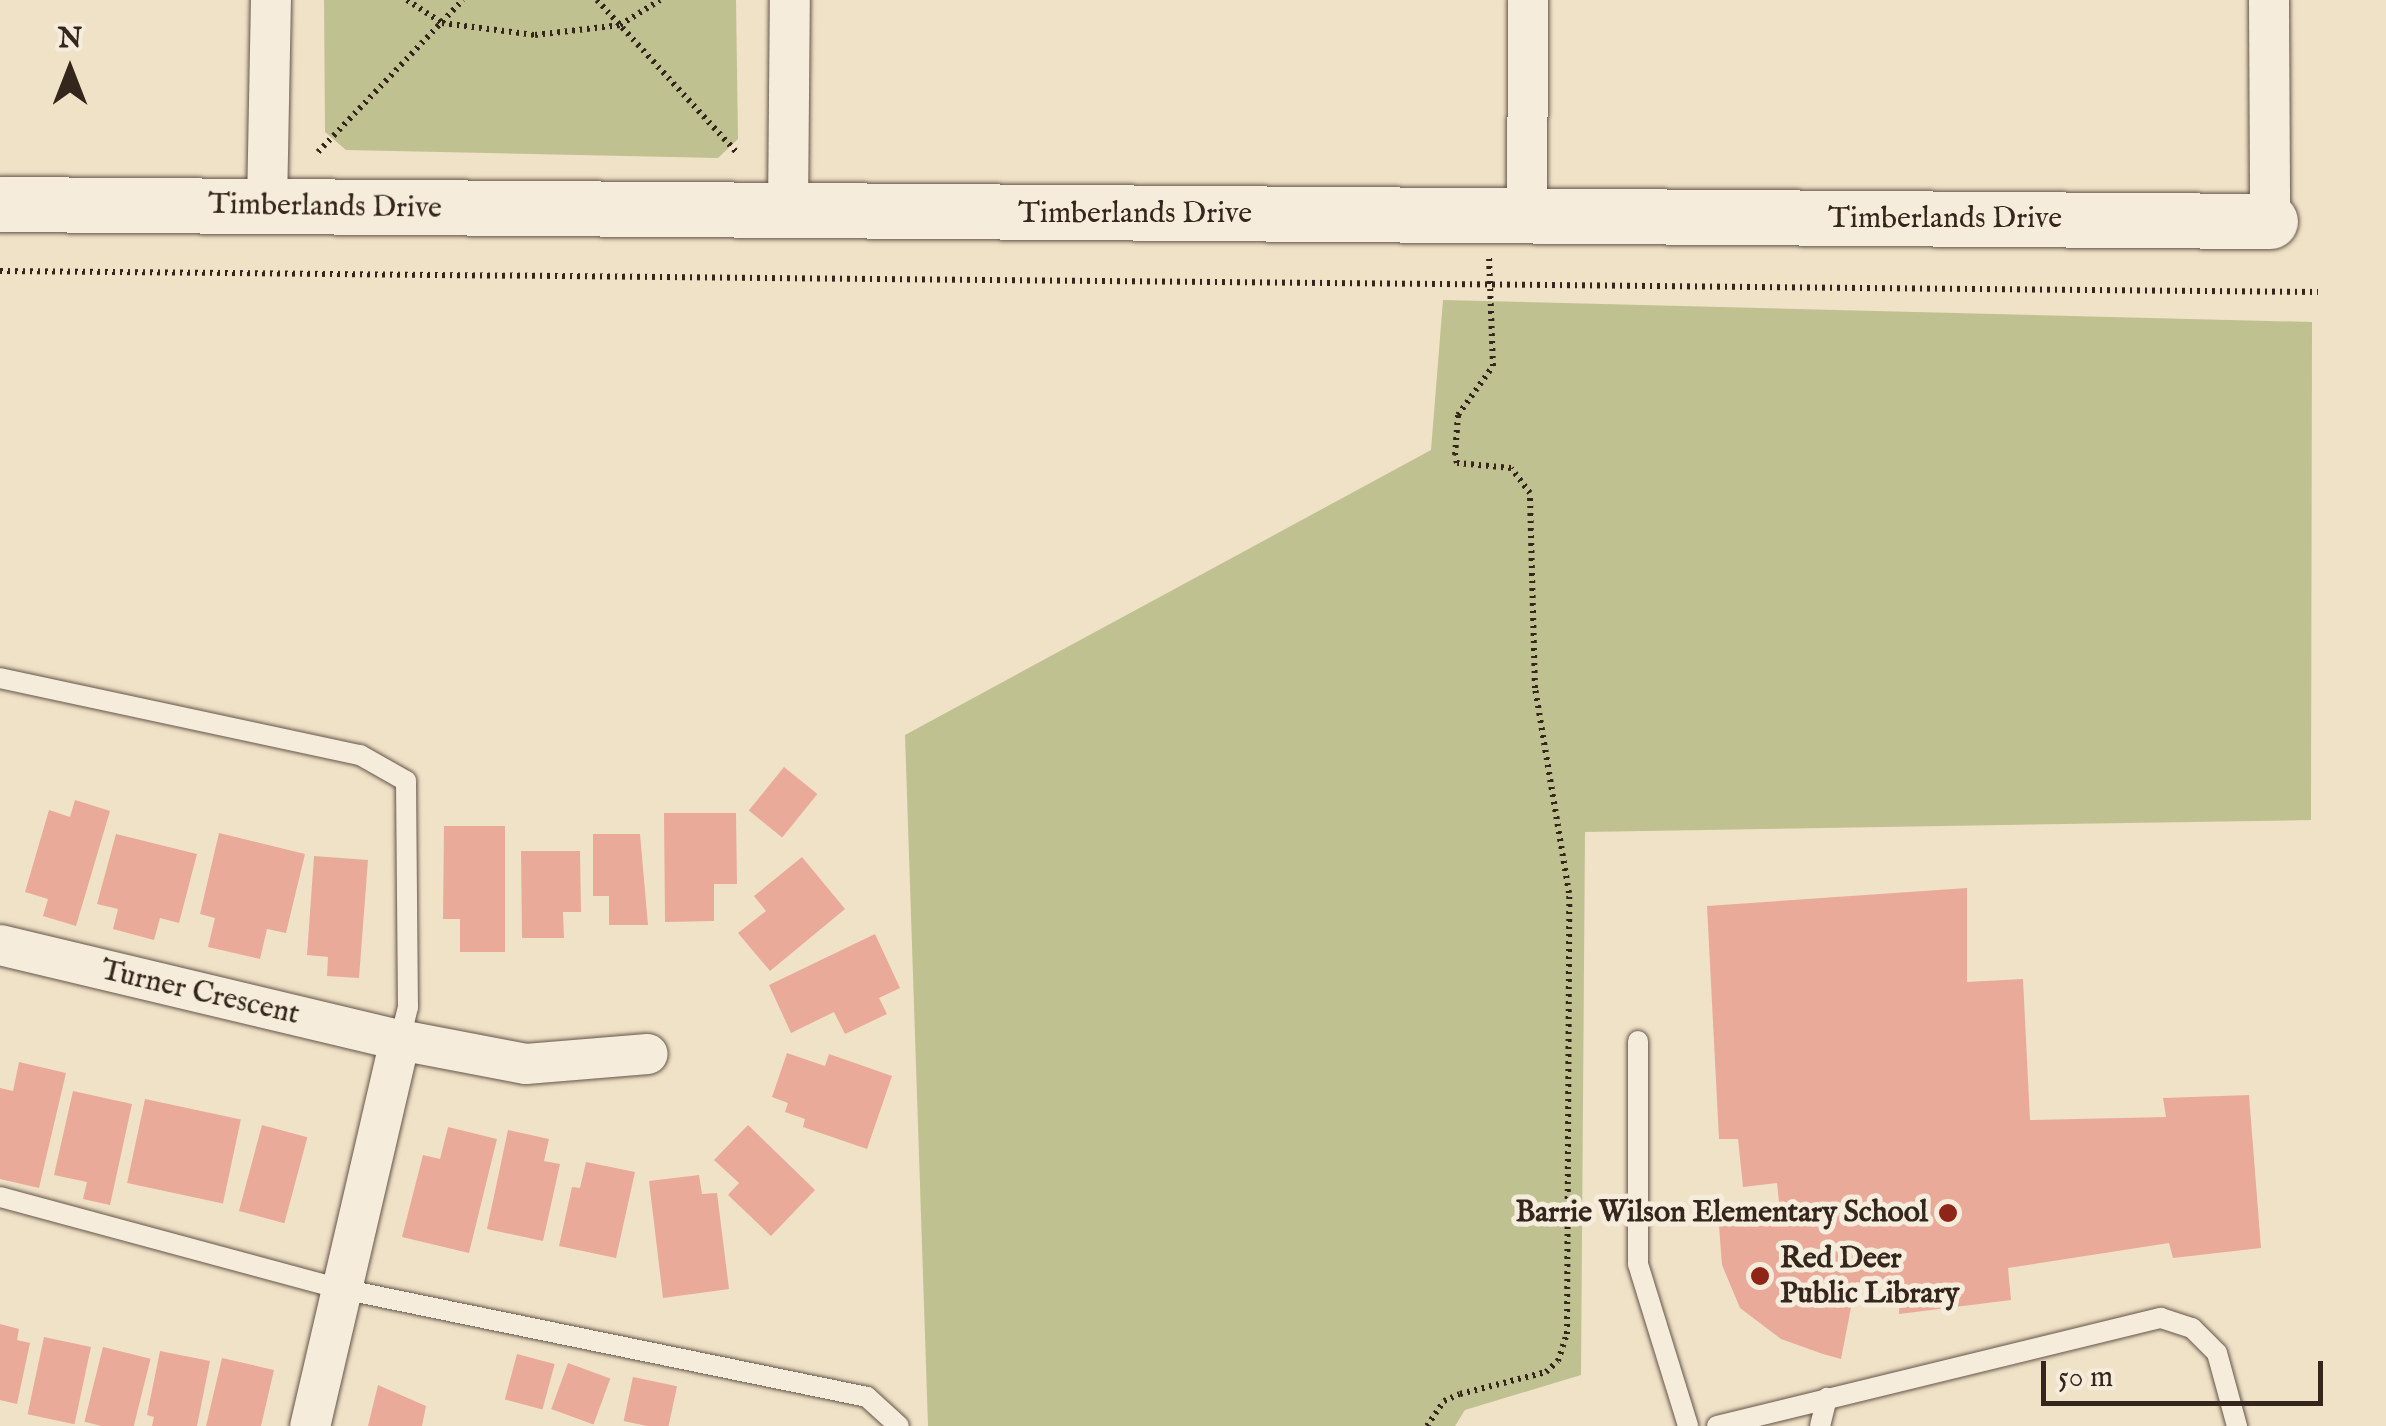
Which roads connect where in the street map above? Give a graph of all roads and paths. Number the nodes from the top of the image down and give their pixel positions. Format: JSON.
{"nodes":[{"id":1,"x":271,"y":0,"type":"edge"},
{"id":2,"x":407,"y":0,"type":"edge"},
{"id":3,"x":463,"y":0,"type":"edge"},
{"id":4,"x":598,"y":0,"type":"edge"},
{"id":5,"x":660,"y":0,"type":"edge"},
{"id":6,"x":790,"y":0,"type":"edge"},
{"id":7,"x":1528,"y":0,"type":"edge"},
{"id":8,"x":2270,"y":0,"type":"edge"},
{"id":9,"x":442,"y":23,"type":"junction"},
{"id":10,"x":620,"y":25,"type":"junction"},
{"id":11,"x":318,"y":152,"type":"dead end"},
{"id":12,"x":737,"y":153,"type":"dead end"},
{"id":13,"x":0,"y":204,"type":"edge"},
{"id":14,"x":266,"y":206,"type":"junction"},
{"id":15,"x":788,"y":212,"type":"junction"},
{"id":16,"x":2270,"y":222,"type":"joint"},
{"id":17,"x":1508,"y":233,"type":"junction"},
{"id":18,"x":0,"y":271,"type":"edge"},
{"id":19,"x":1490,"y":283,"type":"junction"},
{"id":20,"x":2318,"y":292,"type":"dead end"},
{"id":21,"x":0,"y":678,"type":"edge"},
{"id":22,"x":0,"y":945,"type":"edge"},
{"id":23,"x":400,"y":1040,"type":"junction"},
{"id":24,"x":1638,"y":1041,"type":"dead end"},
{"id":25,"x":648,"y":1054,"type":"dead end"},
{"id":26,"x":0,"y":1197,"type":"edge"},
{"id":27,"x":342,"y":1289,"type":"junction"},
{"id":28,"x":1828,"y":1398,"type":"junction"},
{"id":29,"x":310,"y":1426,"type":"edge"},
{"id":30,"x":899,"y":1426,"type":"edge"},
{"id":31,"x":1427,"y":1426,"type":"edge"},
{"id":32,"x":1688,"y":1426,"type":"edge"},
{"id":33,"x":1717,"y":1426,"type":"edge"},
{"id":34,"x":1820,"y":1426,"type":"edge"},
{"id":35,"x":2236,"y":1426,"type":"edge"}],
"edges":[{"from":1,"to":14,"type":"street"},
{"from":2,"to":9,"type":"path"},
{"from":3,"to":9,"type":"path"},
{"from":4,"to":10,"type":"path"},
{"from":5,"to":10,"type":"path"},
{"from":6,"to":15,"type":"street"},
{"from":7,"to":17,"type":"street"},
{"from":8,"to":16,"type":"street"},
{"from":9,"to":10,"type":"path"},
{"from":9,"to":11,"type":"path"},
{"from":10,"to":12,"type":"path"},
{"from":13,"to":14,"type":"street","name":"Timberlands Drive"},
{"from":14,"to":15,"type":"street","name":"Timberlands Drive"},
{"from":15,"to":17,"type":"street","name":"Timberlands Drive"},
{"from":16,"to":17,"type":"street","name":"Timberlands Drive"},
{"from":17,"to":19,"type":"path"},
{"from":18,"to":19,"type":"path"},
{"from":19,"to":20,"type":"path"},
{"from":19,"to":31,"type":"path"},
{"from":21,"to":23,"type":"lane"},
{"from":22,"to":23,"type":"street","name":"Turner Crescent"},
{"from":23,"to":25,"type":"street","name":"Turner Crescent"},
{"from":23,"to":27,"type":"street"},
{"from":24,"to":32,"type":"lane"},
{"from":26,"to":27,"type":"lane"},
{"from":27,"to":29,"type":"street"},
{"from":27,"to":30,"type":"lane"},
{"from":28,"to":33,"type":"lane"},
{"from":28,"to":34,"type":"lane"},
{"from":28,"to":35,"type":"lane"}]}
